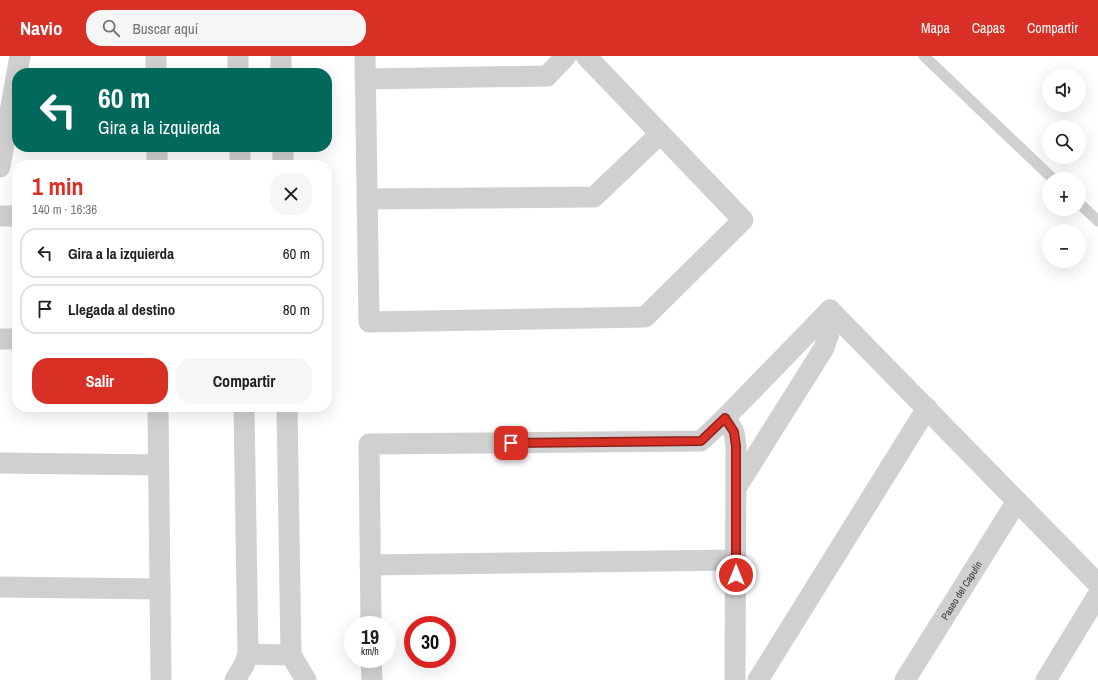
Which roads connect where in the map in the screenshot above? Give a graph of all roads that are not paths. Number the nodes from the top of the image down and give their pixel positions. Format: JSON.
{"nodes":[{"id":1,"x":20,"y":56,"type":"edge"},
{"id":2,"x":156,"y":56,"type":"edge"},
{"id":3,"x":238,"y":56,"type":"edge"},
{"id":4,"x":281,"y":56,"type":"edge"},
{"id":5,"x":365,"y":56,"type":"edge"},
{"id":6,"x":566,"y":56,"type":"edge"},
{"id":7,"x":586,"y":56,"type":"edge"},
{"id":8,"x":924,"y":56,"type":"edge"},
{"id":9,"x":18,"y":68,"type":"edge"},
{"id":10,"x":156,"y":68,"type":"edge"},
{"id":11,"x":238,"y":68,"type":"edge"},
{"id":12,"x":281,"y":68,"type":"edge"},
{"id":13,"x":366,"y":79,"type":"junction"},
{"id":14,"x":12,"y":107,"type":"edge"},
{"id":15,"x":660,"y":134,"type":"junction"},
{"id":16,"x":0,"y":167,"type":"edge"},
{"id":17,"x":1046,"y":172,"type":"edge"},
{"id":18,"x":367,"y":199,"type":"junction"},
{"id":19,"x":1086,"y":210,"type":"edge"},
{"id":20,"x":0,"y":216,"type":"edge"},
{"id":21,"x":12,"y":216,"type":"edge"},
{"id":22,"x":1098,"y":221,"type":"edge"},
{"id":23,"x":830,"y":310,"type":"junction"},
{"id":24,"x":0,"y":339,"type":"edge"},
{"id":25,"x":12,"y":339,"type":"edge"},
{"id":26,"x":927,"y":408,"type":"junction"},
{"id":27,"x":158,"y":412,"type":"edge"},
{"id":28,"x":244,"y":412,"type":"edge"},
{"id":29,"x":287,"y":412,"type":"edge"},
{"id":30,"x":725,"y":418,"type":"junction"},
{"id":31,"x":0,"y":463,"type":"edge"},
{"id":32,"x":158,"y":465,"type":"junction"},
{"id":33,"x":736,"y":488,"type":"junction"},
{"id":34,"x":1017,"y":500,"type":"junction"},
{"id":35,"x":736,"y":560,"type":"junction"},
{"id":36,"x":370,"y":565,"type":"junction"},
{"id":37,"x":1098,"y":584,"type":"edge"},
{"id":38,"x":0,"y":587,"type":"edge"},
{"id":39,"x":160,"y":588,"type":"junction"},
{"id":40,"x":1098,"y":595,"type":"edge"},
{"id":41,"x":371,"y":616,"type":"edge"},
{"id":42,"x":248,"y":654,"type":"junction"},
{"id":43,"x":292,"y":655,"type":"junction"},
{"id":44,"x":371,"y":668,"type":"edge"},
{"id":45,"x":161,"y":680,"type":"edge"},
{"id":46,"x":235,"y":680,"type":"edge"},
{"id":47,"x":306,"y":680,"type":"edge"},
{"id":48,"x":372,"y":680,"type":"edge"},
{"id":49,"x":735,"y":680,"type":"edge"},
{"id":50,"x":758,"y":680,"type":"edge"},
{"id":51,"x":905,"y":680,"type":"edge"},
{"id":52,"x":1046,"y":680,"type":"edge"}],
"edges":[{"from":1,"to":9,"type":"street"},
{"from":2,"to":10,"type":"street"},
{"from":3,"to":11,"type":"street"},
{"from":4,"to":12,"type":"street"},
{"from":5,"to":13,"type":"street"},
{"from":6,"to":13,"type":"street"},
{"from":7,"to":15,"type":"street"},
{"from":8,"to":17,"type":"lane"},
{"from":13,"to":18,"type":"street"},
{"from":14,"to":16,"type":"street"},
{"from":15,"to":18,"type":"street"},
{"from":15,"to":18,"type":"street"},
{"from":19,"to":22,"type":"lane"},
{"from":20,"to":21,"type":"street"},
{"from":23,"to":26,"type":"street"},
{"from":23,"to":30,"type":"street"},
{"from":23,"to":33,"type":"street"},
{"from":24,"to":25,"type":"street"},
{"from":26,"to":34,"type":"street"},
{"from":26,"to":50,"type":"street"},
{"from":27,"to":32,"type":"street"},
{"from":28,"to":42,"type":"street"},
{"from":29,"to":43,"type":"street"},
{"from":30,"to":33,"type":"street"},
{"from":30,"to":36,"type":"street"},
{"from":31,"to":32,"type":"street"},
{"from":32,"to":39,"type":"street"},
{"from":33,"to":35,"type":"street"},
{"from":34,"to":37,"type":"street"},
{"from":34,"to":51,"type":"street","name":"Paseo del Capulín"},
{"from":35,"to":36,"type":"street"},
{"from":35,"to":49,"type":"street"},
{"from":36,"to":41,"type":"street"},
{"from":38,"to":39,"type":"street"},
{"from":39,"to":45,"type":"street"},
{"from":40,"to":52,"type":"street"},
{"from":42,"to":43,"type":"street"},
{"from":42,"to":46,"type":"street"},
{"from":43,"to":47,"type":"street"},
{"from":44,"to":48,"type":"street"}]}
